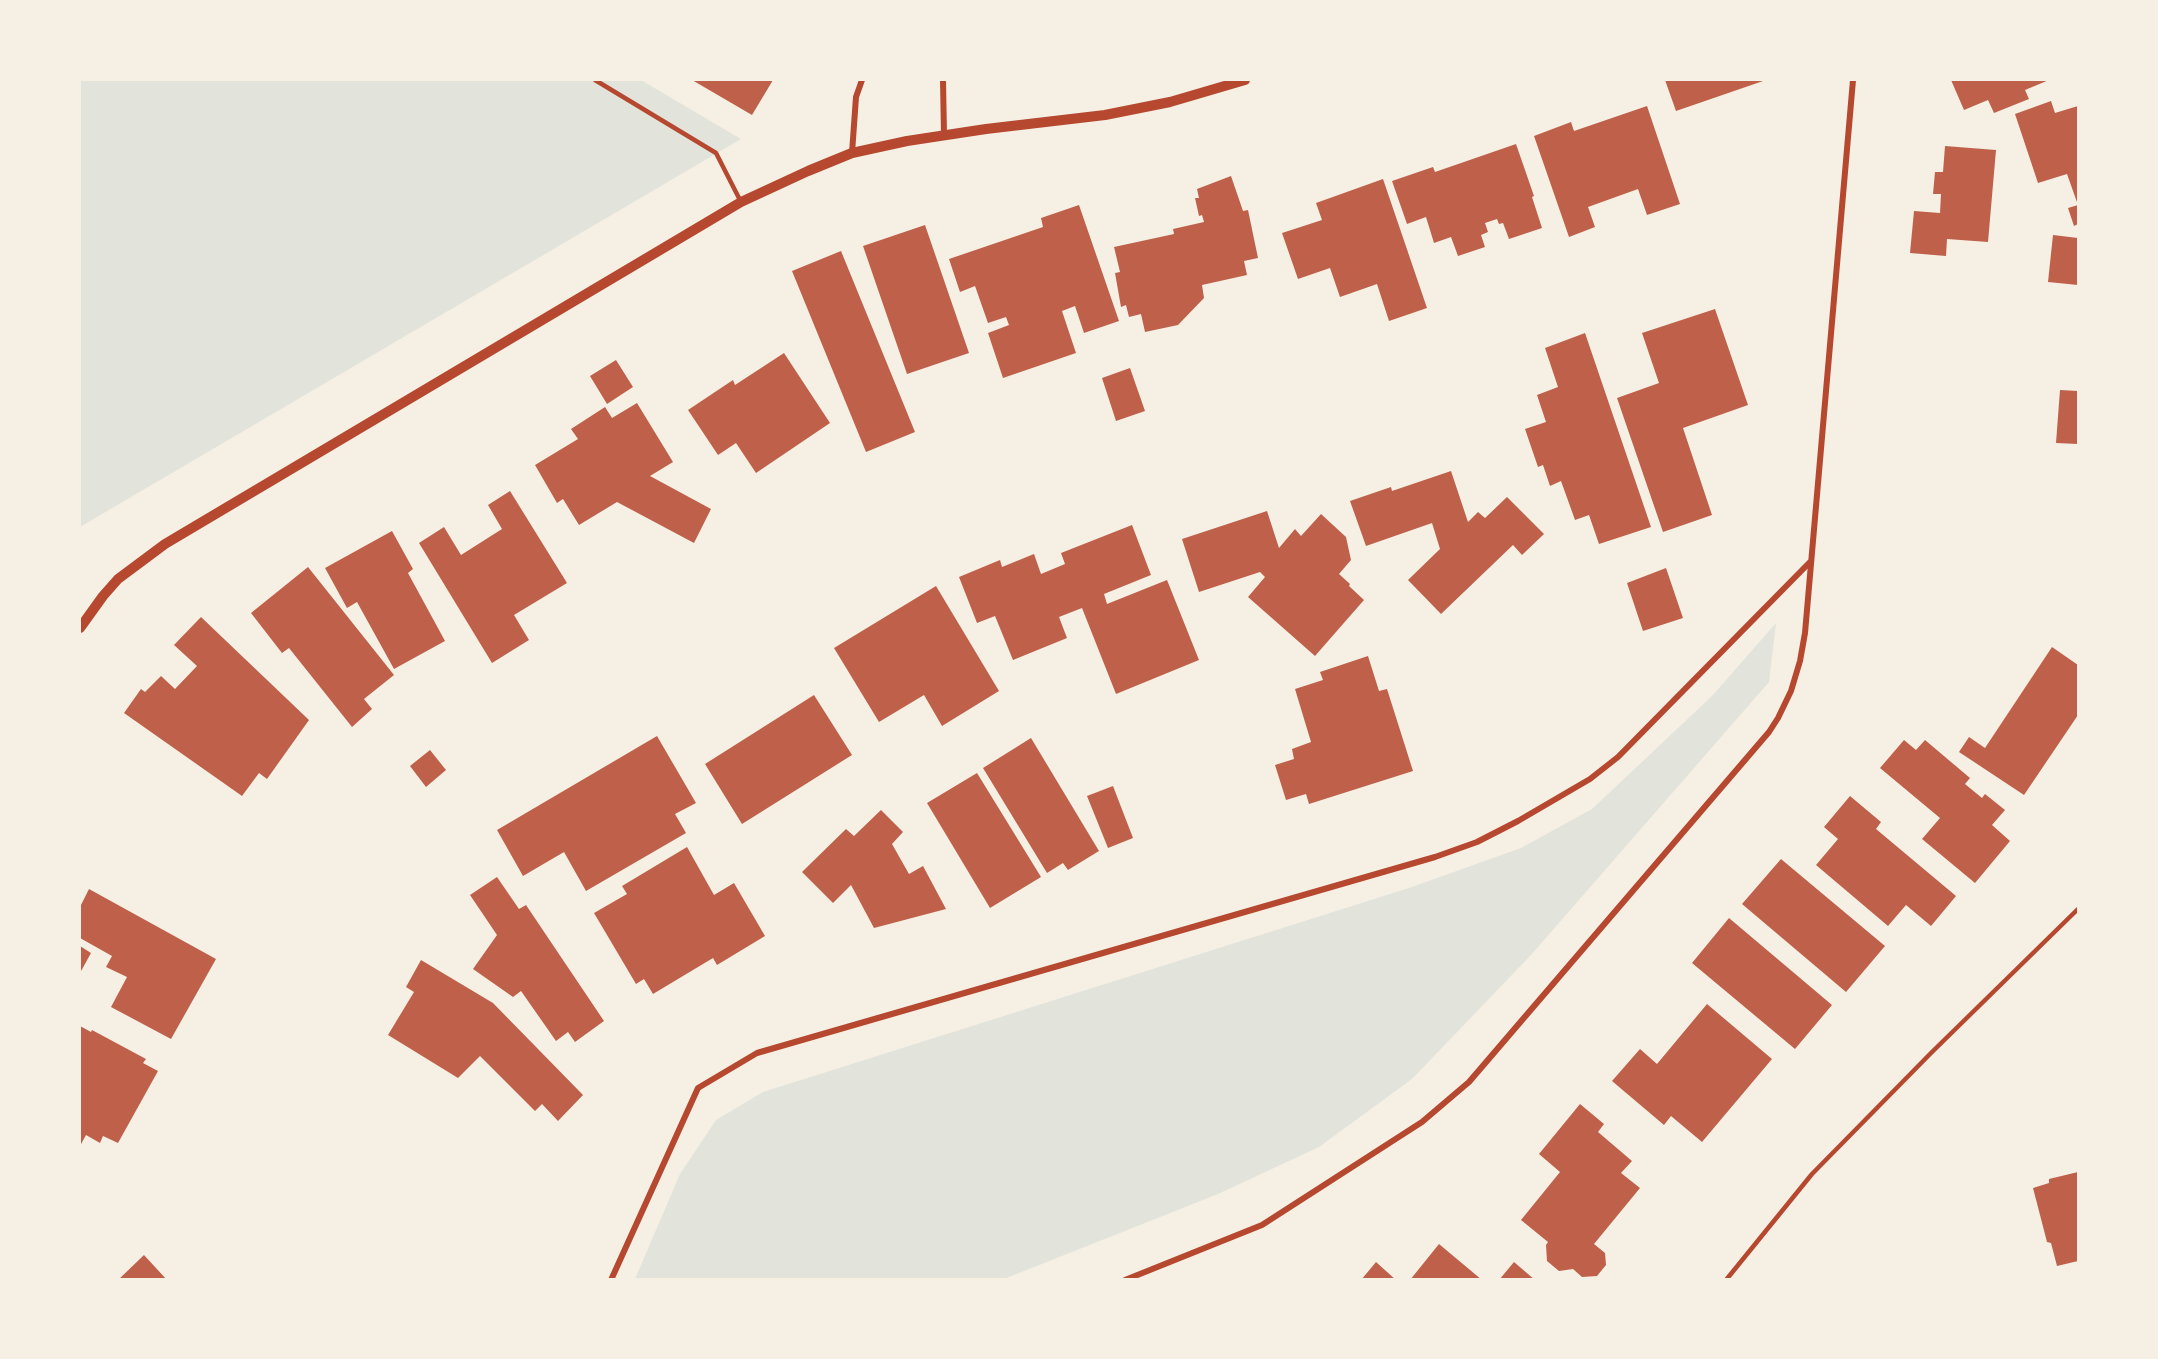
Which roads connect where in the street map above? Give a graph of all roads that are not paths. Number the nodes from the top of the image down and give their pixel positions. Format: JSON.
{"nodes":[{"id":1,"x":595,"y":80,"type":"edge"},
{"id":2,"x":862,"y":80,"type":"edge"},
{"id":3,"x":943,"y":80,"type":"edge"},
{"id":4,"x":1245,"y":80,"type":"edge"},
{"id":5,"x":1853,"y":80,"type":"edge"},
{"id":6,"x":944,"y":135,"type":"junction"},
{"id":7,"x":852,"y":153,"type":"junction"},
{"id":8,"x":741,"y":202,"type":"junction"},
{"id":9,"x":1812,"y":560,"type":"junction"},
{"id":10,"x":80,"y":628,"type":"edge"},
{"id":11,"x":2079,"y":909,"type":"edge"},
{"id":12,"x":611,"y":1280,"type":"edge"},
{"id":13,"x":1125,"y":1280,"type":"edge"},
{"id":14,"x":1726,"y":1280,"type":"edge"}],
"edges":[{"from":1,"to":8,"type":"lane"},
{"from":2,"to":7,"type":"street"},
{"from":3,"to":6,"type":"street"},
{"from":4,"to":6,"type":"street"},
{"from":5,"to":9,"type":"street"},
{"from":6,"to":7,"type":"street"},
{"from":7,"to":8,"type":"street"},
{"from":8,"to":10,"type":"street"},
{"from":9,"to":12,"type":"street"},
{"from":9,"to":13,"type":"street"},
{"from":11,"to":14,"type":"lane"}]}
